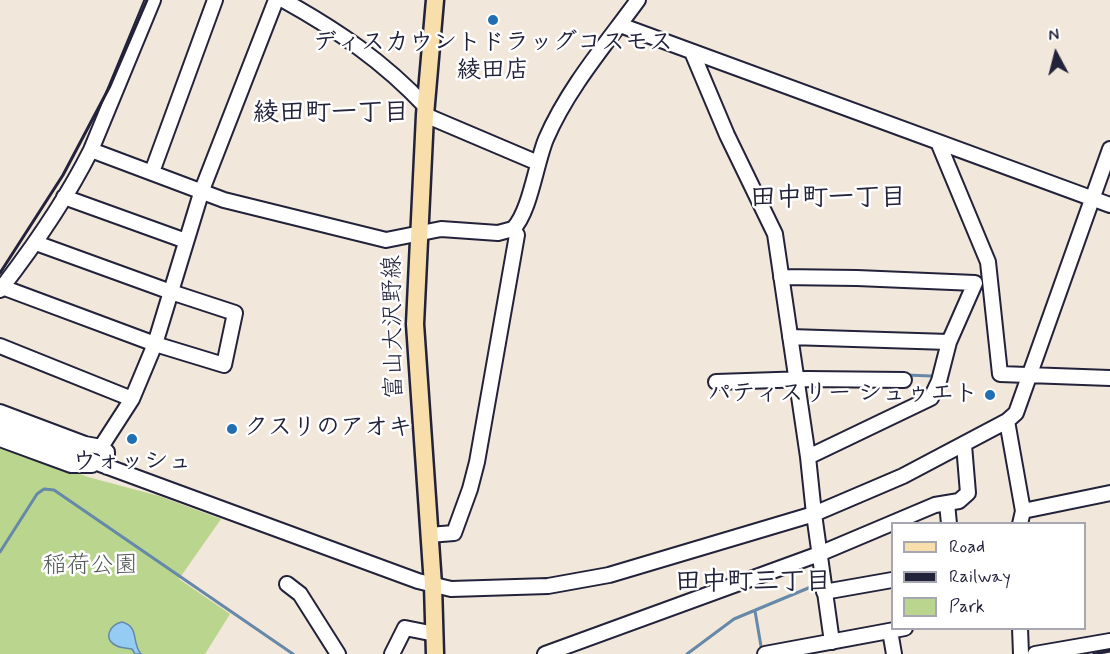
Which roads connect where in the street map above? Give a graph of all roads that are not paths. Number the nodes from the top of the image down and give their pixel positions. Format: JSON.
{"nodes":[{"id":1,"x":153,"y":0,"type":"edge"},
{"id":2,"x":215,"y":0,"type":"edge"},
{"id":3,"x":276,"y":0,"type":"edge"},
{"id":4,"x":283,"y":0,"type":"edge"},
{"id":5,"x":435,"y":0,"type":"edge"},
{"id":6,"x":638,"y":0,"type":"edge"},
{"id":7,"x":620,"y":25,"type":"junction"},
{"id":8,"x":692,"y":52,"type":"junction"},
{"id":9,"x":425,"y":111,"type":"junction"},
{"id":10,"x":938,"y":142,"type":"junction"},
{"id":11,"x":1110,"y":149,"type":"edge"},
{"id":12,"x":91,"y":150,"type":"junction"},
{"id":13,"x":538,"y":163,"type":"junction"},
{"id":14,"x":152,"y":172,"type":"junction"},
{"id":15,"x":202,"y":190,"type":"junction"},
{"id":16,"x":64,"y":197,"type":"junction"},
{"id":17,"x":1093,"y":198,"type":"junction"},
{"id":18,"x":1110,"y":205,"type":"edge"},
{"id":19,"x":513,"y":229,"type":"junction"},
{"id":20,"x":418,"y":234,"type":"junction"},
{"id":21,"x":186,"y":241,"type":"junction"},
{"id":22,"x":36,"y":243,"type":"junction"},
{"id":23,"x":988,"y":261,"type":"junction"},
{"id":24,"x":782,"y":278,"type":"junction"},
{"id":25,"x":975,"y":283,"type":"junction"},
{"id":26,"x":1,"y":289,"type":"edge"},
{"id":27,"x":171,"y":292,"type":"junction"},
{"id":28,"x":790,"y":337,"type":"junction"},
{"id":29,"x":949,"y":342,"type":"junction"},
{"id":30,"x":155,"y":344,"type":"junction"},
{"id":31,"x":0,"y":346,"type":"edge"},
{"id":32,"x":1029,"y":375,"type":"junction"},
{"id":33,"x":1110,"y":378,"type":"edge"},
{"id":34,"x":796,"y":380,"type":"junction"},
{"id":35,"x":904,"y":380,"type":"dead end"},
{"id":36,"x":716,"y":382,"type":"dead end"},
{"id":37,"x":132,"y":399,"type":"junction"},
{"id":38,"x":0,"y":412,"type":"edge"},
{"id":39,"x":1007,"y":421,"type":"junction"},
{"id":40,"x":0,"y":425,"type":"edge"},
{"id":41,"x":0,"y":439,"type":"edge"},
{"id":42,"x":964,"y":445,"type":"junction"},
{"id":43,"x":101,"y":447,"type":"junction"},
{"id":44,"x":808,"y":457,"type":"junction"},
{"id":45,"x":104,"y":466,"type":"junction"},
{"id":46,"x":1110,"y":492,"type":"edge"},
{"id":47,"x":947,"y":503,"type":"junction"},
{"id":48,"x":814,"y":514,"type":"junction"},
{"id":49,"x":1022,"y":517,"type":"edge"},
{"id":50,"x":895,"y":522,"type":"edge"},
{"id":51,"x":949,"y":522,"type":"edge"},
{"id":52,"x":891,"y":524,"type":"edge"},
{"id":53,"x":429,"y":535,"type":"junction"},
{"id":54,"x":819,"y":554,"type":"junction"},
{"id":55,"x":891,"y":580,"type":"edge"},
{"id":56,"x":287,"y":584,"type":"dead end"},
{"id":57,"x":433,"y":585,"type":"junction"},
{"id":58,"x":825,"y":592,"type":"junction"},
{"id":59,"x":895,"y":630,"type":"edge"},
{"id":60,"x":1020,"y":630,"type":"edge"},
{"id":61,"x":890,"y":631,"type":"junction"},
{"id":62,"x":435,"y":634,"type":"junction"},
{"id":63,"x":1110,"y":641,"type":"edge"},
{"id":64,"x":832,"y":642,"type":"junction"},
{"id":65,"x":338,"y":654,"type":"edge"},
{"id":66,"x":392,"y":654,"type":"edge"},
{"id":67,"x":435,"y":654,"type":"edge"},
{"id":68,"x":545,"y":654,"type":"edge"},
{"id":69,"x":765,"y":654,"type":"edge"},
{"id":70,"x":894,"y":654,"type":"edge"},
{"id":71,"x":1021,"y":654,"type":"edge"},
{"id":72,"x":1035,"y":654,"type":"edge"}],
"edges":[{"from":1,"to":12,"type":"street"},
{"from":2,"to":14,"type":"street"},
{"from":3,"to":15,"type":"street"},
{"from":4,"to":9,"type":"street"},
{"from":5,"to":9,"type":"main road","name":"富山大沢野線"},
{"from":6,"to":7,"type":"street"},
{"from":7,"to":8,"type":"street"},
{"from":7,"to":13,"type":"street"},
{"from":8,"to":10,"type":"street"},
{"from":8,"to":24,"type":"street"},
{"from":9,"to":13,"type":"street"},
{"from":9,"to":20,"type":"main road","name":"富山大沢野線"},
{"from":10,"to":17,"type":"street"},
{"from":10,"to":23,"type":"street"},
{"from":11,"to":17,"type":"street"},
{"from":12,"to":14,"type":"street"},
{"from":12,"to":16,"type":"street"},
{"from":13,"to":19,"type":"street"},
{"from":14,"to":15,"type":"street"},
{"from":15,"to":20,"type":"street"},
{"from":15,"to":21,"type":"street"},
{"from":16,"to":21,"type":"street"},
{"from":16,"to":22,"type":"street"},
{"from":17,"to":18,"type":"street"},
{"from":17,"to":32,"type":"street"},
{"from":19,"to":20,"type":"street"},
{"from":19,"to":53,"type":"street"},
{"from":20,"to":53,"type":"main road","name":"富山大沢野線"},
{"from":21,"to":27,"type":"street"},
{"from":22,"to":26,"type":"street"},
{"from":22,"to":27,"type":"street"},
{"from":23,"to":25,"type":"street"},
{"from":23,"to":32,"type":"street"},
{"from":24,"to":25,"type":"street"},
{"from":24,"to":28,"type":"street"},
{"from":25,"to":29,"type":"street"},
{"from":26,"to":30,"type":"street"},
{"from":27,"to":30,"type":"street"},
{"from":27,"to":30,"type":"street"},
{"from":28,"to":29,"type":"street"},
{"from":28,"to":34,"type":"street"},
{"from":29,"to":44,"type":"street"},
{"from":30,"to":37,"type":"street"},
{"from":31,"to":37,"type":"street"},
{"from":32,"to":33,"type":"street"},
{"from":32,"to":39,"type":"street"},
{"from":34,"to":35,"type":"street"},
{"from":34,"to":36,"type":"street"},
{"from":34,"to":44,"type":"street"},
{"from":37,"to":43,"type":"street"},
{"from":38,"to":43,"type":"street"},
{"from":39,"to":42,"type":"street"},
{"from":39,"to":49,"type":"street"},
{"from":40,"to":45,"type":"street"},
{"from":41,"to":45,"type":"street"},
{"from":42,"to":47,"type":"street"},
{"from":42,"to":48,"type":"street"},
{"from":43,"to":45,"type":"street"},
{"from":44,"to":48,"type":"street"},
{"from":45,"to":57,"type":"street"},
{"from":46,"to":49,"type":"street"},
{"from":47,"to":50,"type":"street"},
{"from":47,"to":51,"type":"street"},
{"from":48,"to":54,"type":"street"},
{"from":48,"to":57,"type":"street"},
{"from":52,"to":54,"type":"street"},
{"from":53,"to":57,"type":"main road","name":"富山大沢野線"},
{"from":54,"to":58,"type":"street"},
{"from":54,"to":68,"type":"street"},
{"from":55,"to":58,"type":"street"},
{"from":56,"to":65,"type":"street"},
{"from":57,"to":62,"type":"main road","name":"富山大沢野線"},
{"from":58,"to":64,"type":"street"},
{"from":59,"to":61,"type":"street"},
{"from":60,"to":71,"type":"street"},
{"from":61,"to":64,"type":"street"},
{"from":61,"to":70,"type":"street"},
{"from":62,"to":66,"type":"street"},
{"from":62,"to":67,"type":"main road","name":"富山大沢野線"},
{"from":63,"to":72,"type":"street"},
{"from":64,"to":69,"type":"street"}]}
